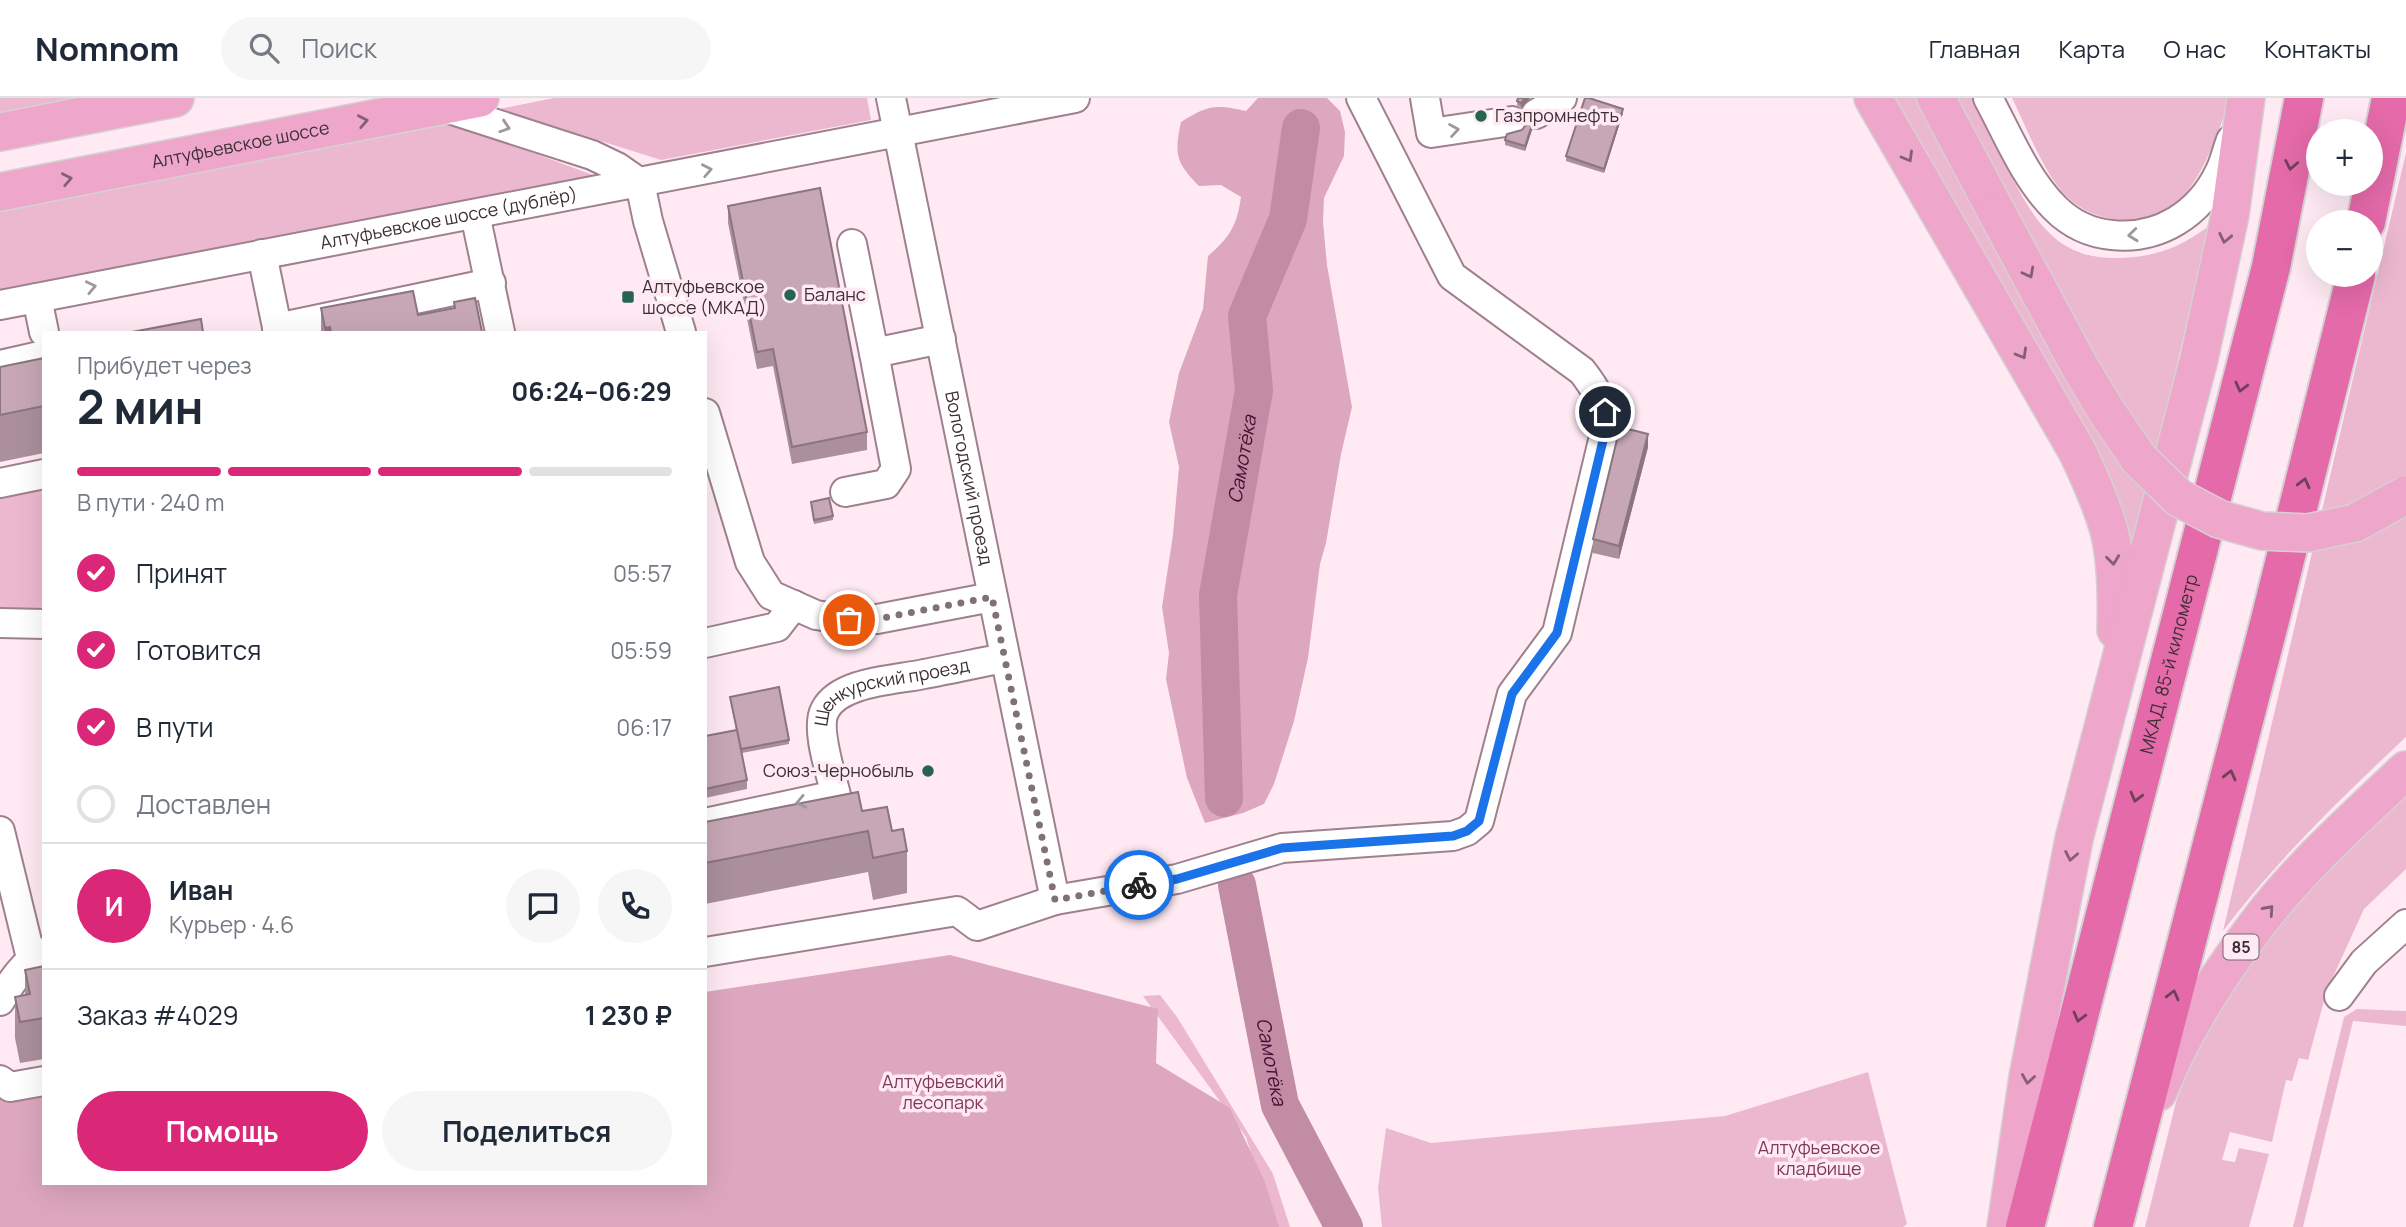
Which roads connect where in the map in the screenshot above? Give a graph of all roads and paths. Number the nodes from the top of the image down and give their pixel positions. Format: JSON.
{"nodes":[{"id":1,"x":176,"y":98,"type":"edge"},
{"id":2,"x":481,"y":98,"type":"edge"},
{"id":3,"x":891,"y":98,"type":"edge"},
{"id":4,"x":1075,"y":98,"type":"edge"},
{"id":5,"x":1362,"y":98,"type":"edge"},
{"id":6,"x":1425,"y":98,"type":"edge"},
{"id":7,"x":1562,"y":98,"type":"edge"},
{"id":8,"x":1873,"y":98,"type":"edge"},
{"id":9,"x":1936,"y":98,"type":"edge"},
{"id":10,"x":1988,"y":98,"type":"edge"},
{"id":11,"x":2246,"y":98,"type":"edge"},
{"id":12,"x":2304,"y":98,"type":"edge"},
{"id":13,"x":2390,"y":98,"type":"edge"},
{"id":14,"x":440,"y":106,"type":"junction"},
{"id":15,"x":0,"y":132,"type":"edge"},
{"id":16,"x":899,"y":132,"type":"junction"},
{"id":17,"x":640,"y":183,"type":"junction"},
{"id":18,"x":0,"y":192,"type":"edge"},
{"id":19,"x":2368,"y":210,"type":"edge"},
{"id":20,"x":475,"y":214,"type":"junction"},
{"id":21,"x":852,"y":244,"type":"dead end"},
{"id":22,"x":262,"y":254,"type":"junction"},
{"id":23,"x":491,"y":283,"type":"junction"},
{"id":24,"x":2353,"y":287,"type":"edge"},
{"id":25,"x":37,"y":298,"type":"junction"},
{"id":26,"x":0,"y":305,"type":"edge"},
{"id":27,"x":277,"y":330,"type":"edge"},
{"id":28,"x":44,"y":331,"type":"edge"},
{"id":29,"x":500,"y":331,"type":"edge"},
{"id":30,"x":681,"y":331,"type":"edge"},
{"id":31,"x":940,"y":340,"type":"junction"},
{"id":32,"x":874,"y":353,"type":"junction"},
{"id":33,"x":42,"y":355,"type":"edge"},
{"id":34,"x":0,"y":365,"type":"edge"},
{"id":35,"x":707,"y":420,"type":"edge"},
{"id":36,"x":42,"y":474,"type":"edge"},
{"id":37,"x":0,"y":483,"type":"edge"},
{"id":38,"x":845,"y":492,"type":"dead end"},
{"id":39,"x":2406,"y":495,"type":"edge"},
{"id":40,"x":992,"y":597,"type":"junction"},
{"id":41,"x":794,"y":605,"type":"junction"},
{"id":42,"x":0,"y":623,"type":"edge"},
{"id":43,"x":42,"y":624,"type":"edge"},
{"id":44,"x":707,"y":643,"type":"edge"},
{"id":45,"x":1004,"y":657,"type":"junction"},
{"id":46,"x":2104,"y":718,"type":"junction"},
{"id":47,"x":2406,"y":770,"type":"edge"},
{"id":48,"x":707,"y":823,"type":"edge"},
{"id":49,"x":0,"y":831,"type":"edge"},
{"id":50,"x":1055,"y":900,"type":"junction"},
{"id":51,"x":2406,"y":924,"type":"edge"},
{"id":52,"x":707,"y":952,"type":"edge"},
{"id":53,"x":38,"y":955,"type":"edge"},
{"id":54,"x":2339,"y":996,"type":"dead end"},
{"id":55,"x":0,"y":1002,"type":"edge"},
{"id":56,"x":0,"y":1080,"type":"edge"},
{"id":57,"x":42,"y":1081,"type":"edge"},
{"id":58,"x":2130,"y":1161,"type":"junction"},
{"id":59,"x":2006,"y":1227,"type":"edge"},
{"id":60,"x":2025,"y":1227,"type":"edge"},
{"id":61,"x":2113,"y":1227,"type":"edge"}],
"edges":[{"from":1,"to":15,"type":"main road"},
{"from":2,"to":14,"type":"main road","name":"Алтуфьевское шоссе"},
{"from":3,"to":16,"type":"street","name":"Вологодский проезд"},
{"from":4,"to":16,"type":"street","name":"Алтуфьевское шоссе (дублёр)"},
{"from":5,"to":50,"type":"street"},
{"from":6,"to":7,"type":"street","one_way":true},
{"from":8,"to":46,"type":"main road","one_way":true},
{"from":9,"to":39,"type":"main road","one_way":true,"bridge":true},
{"from":11,"to":10,"type":"street","one_way":true},
{"from":11,"to":46,"type":"main road","one_way":true},
{"from":12,"to":60,"type":"highway","name":"МКАД, 85-й километр","one_way":true},
{"from":13,"to":19,"type":"highway"},
{"from":14,"to":17,"type":"street","one_way":true},
{"from":18,"to":14,"type":"main road","name":"Алтуфьевское шоссе","one_way":true},
{"from":17,"to":16,"type":"street","name":"Алтуфьевское шоссе (дублёр)","one_way":true},
{"from":16,"to":31,"type":"street","name":"Вологодский проезд"},
{"from":17,"to":20,"type":"street","name":"Алтуфьевское шоссе (дублёр)"},
{"from":17,"to":30,"type":"street"},
{"from":20,"to":22,"type":"street","name":"Алтуфьевское шоссе (дублёр)"},
{"from":20,"to":23,"type":"street"},
{"from":21,"to":32,"type":"street"},
{"from":25,"to":22,"type":"street","name":"Алтуфьевское шоссе (дублёр)","one_way":true},
{"from":22,"to":27,"type":"street"},
{"from":23,"to":27,"type":"street"},
{"from":23,"to":29,"type":"street"},
{"from":58,"to":24,"type":"highway","one_way":true},
{"from":25,"to":26,"type":"street","name":"Алтуфьевское шоссе (дублёр)"},
{"from":25,"to":28,"type":"street"},
{"from":31,"to":32,"type":"street"},
{"from":31,"to":40,"type":"street","name":"Вологодский проезд"},
{"from":32,"to":38,"type":"street"},
{"from":33,"to":34,"type":"street"},
{"from":35,"to":41,"type":"street"},
{"from":36,"to":37,"type":"street"},
{"from":40,"to":41,"type":"street"},
{"from":40,"to":45,"type":"street","name":"Вологодский проезд"},
{"from":41,"to":44,"type":"street"},
{"from":42,"to":43,"type":"street"},
{"from":45,"to":48,"type":"street","name":"Шенкурский проезд","one_way":true},
{"from":45,"to":50,"type":"street","name":"Вологодский проезд"},
{"from":46,"to":59,"type":"main road","one_way":true},
{"from":58,"to":47,"type":"main road","number":"85","one_way":true},
{"from":49,"to":53,"type":"street"},
{"from":50,"to":52,"type":"street"},
{"from":51,"to":54,"type":"street"},
{"from":53,"to":55,"type":"street"},
{"from":56,"to":57,"type":"street"},
{"from":58,"to":61,"type":"highway"}]}
